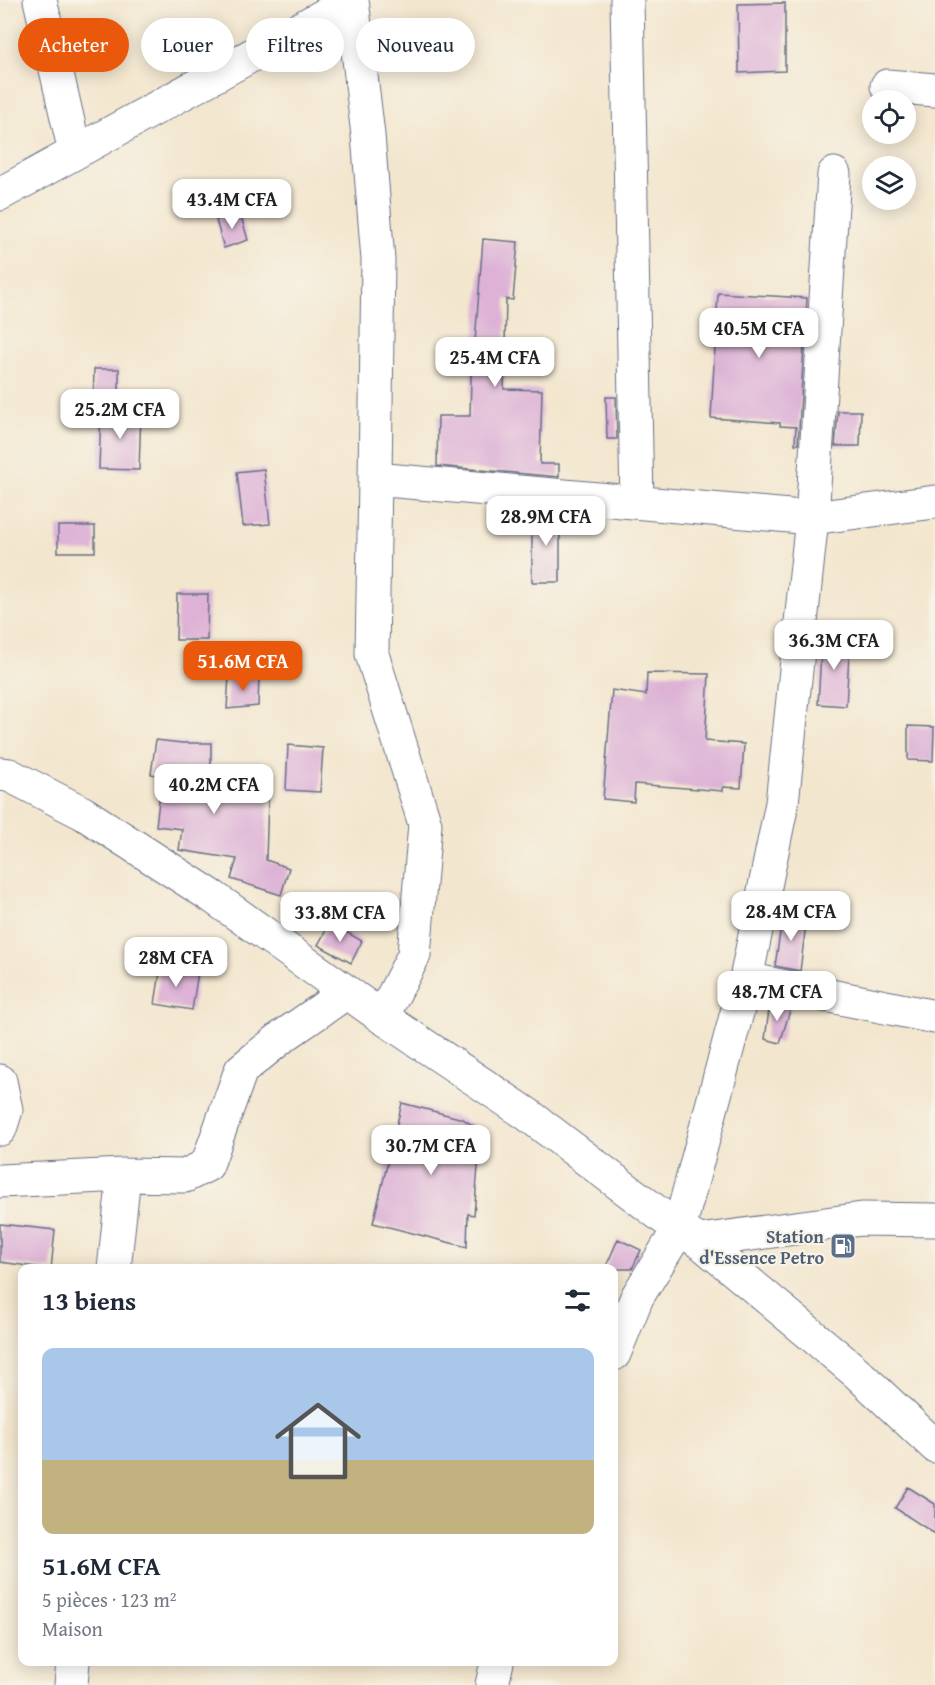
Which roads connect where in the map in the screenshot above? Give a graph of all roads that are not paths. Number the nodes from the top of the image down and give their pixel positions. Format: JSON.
{"nodes":[{"id":1,"x":40,"y":0,"type":"edge"},
{"id":2,"x":627,"y":0,"type":"edge"},
{"id":3,"x":887,"y":86,"type":"dead end"},
{"id":4,"x":935,"y":90,"type":"edge"},
{"id":5,"x":75,"y":152,"type":"junction"},
{"id":6,"x":834,"y":174,"type":"dead end"},
{"id":7,"x":0,"y":194,"type":"edge"},
{"id":8,"x":375,"y":479,"type":"junction"},
{"id":9,"x":637,"y":502,"type":"junction"},
{"id":10,"x":935,"y":502,"type":"edge"},
{"id":11,"x":812,"y":518,"type":"junction"},
{"id":12,"x":0,"y":774,"type":"edge"},
{"id":13,"x":746,"y":979,"type":"junction"},
{"id":14,"x":347,"y":992,"type":"junction"},
{"id":15,"x":382,"y":1017,"type":"junction"},
{"id":16,"x":935,"y":1017,"type":"edge"},
{"id":17,"x":0,"y":1081,"type":"edge"},
{"id":18,"x":0,"y":1129,"type":"edge"},
{"id":19,"x":124,"y":1175,"type":"junction"},
{"id":20,"x":0,"y":1181,"type":"edge"},
{"id":21,"x":935,"y":1220,"type":"edge"},
{"id":22,"x":689,"y":1235,"type":"junction"},
{"id":23,"x":115,"y":1264,"type":"edge"},
{"id":24,"x":618,"y":1344,"type":"edge"},
{"id":25,"x":935,"y":1446,"type":"edge"},
{"id":26,"x":73,"y":1666,"type":"edge"},
{"id":27,"x":496,"y":1666,"type":"edge"},
{"id":28,"x":71,"y":1685,"type":"edge"},
{"id":29,"x":492,"y":1685,"type":"edge"}],
"edges":[{"from":1,"to":5,"type":"street"},
{"from":2,"to":9,"type":"street"},
{"from":3,"to":4,"type":"street"},
{"from":5,"to":7,"type":"street"},
{"from":5,"to":8,"type":"street"},
{"from":6,"to":11,"type":"street"},
{"from":8,"to":9,"type":"street"},
{"from":8,"to":15,"type":"street"},
{"from":9,"to":11,"type":"street"},
{"from":10,"to":11,"type":"street"},
{"from":11,"to":13,"type":"street"},
{"from":12,"to":14,"type":"street"},
{"from":13,"to":16,"type":"street"},
{"from":13,"to":22,"type":"street"},
{"from":14,"to":15,"type":"street"},
{"from":14,"to":19,"type":"street"},
{"from":15,"to":22,"type":"street"},
{"from":17,"to":18,"type":"street"},
{"from":19,"to":20,"type":"street"},
{"from":19,"to":23,"type":"street"},
{"from":21,"to":22,"type":"street"},
{"from":22,"to":24,"type":"street"},
{"from":22,"to":25,"type":"street"},
{"from":26,"to":28,"type":"street"},
{"from":27,"to":29,"type":"street"}]}
